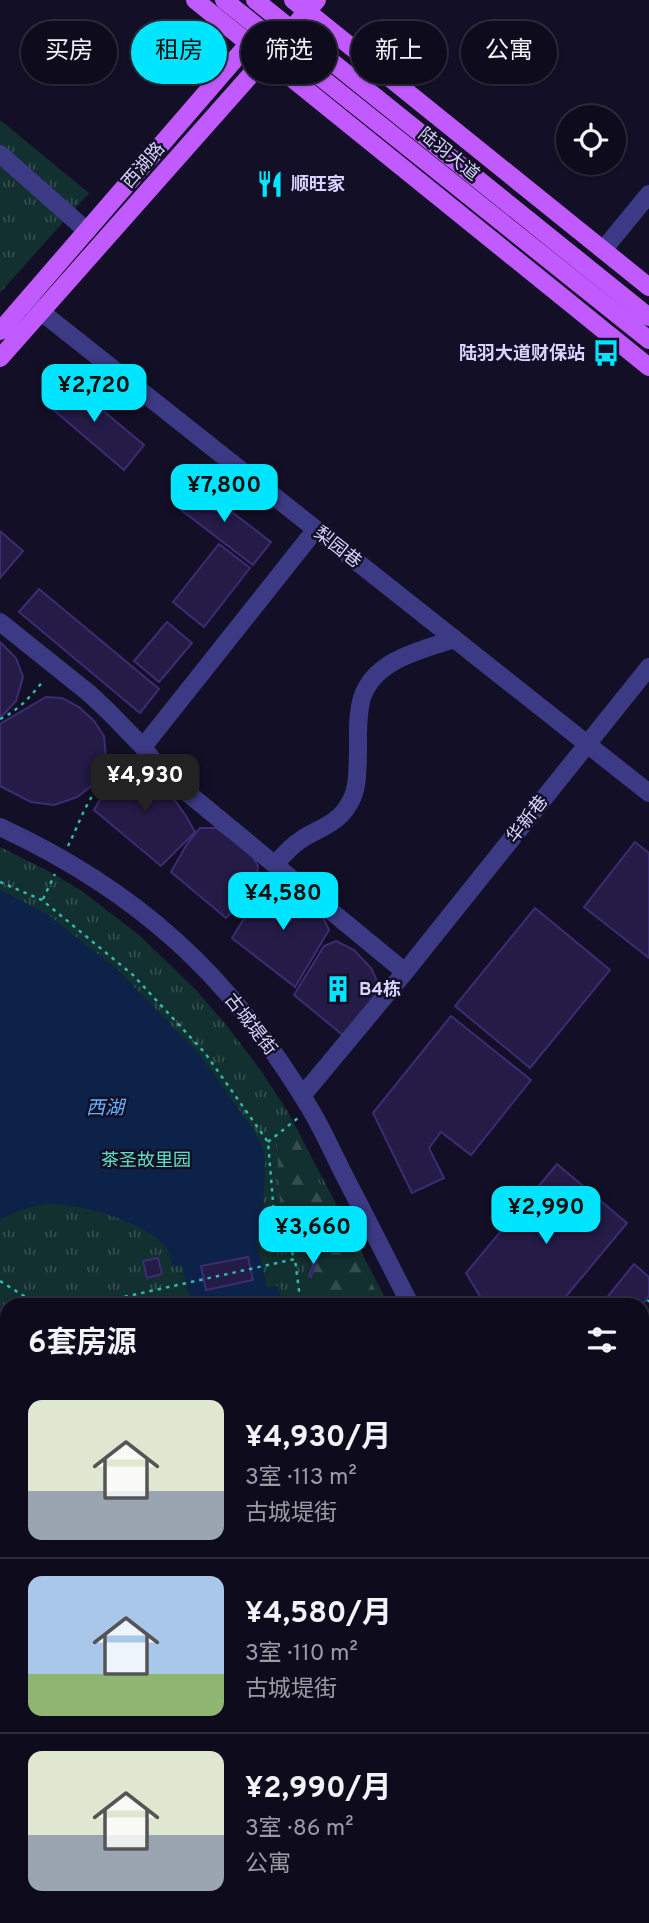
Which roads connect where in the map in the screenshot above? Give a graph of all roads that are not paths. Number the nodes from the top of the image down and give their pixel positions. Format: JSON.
{"nodes":[{"id":1,"x":195,"y":0,"type":"edge"},
{"id":2,"x":224,"y":0,"type":"edge"},
{"id":3,"x":255,"y":0,"type":"edge"},
{"id":4,"x":301,"y":3,"type":"edge"},
{"id":5,"x":274,"y":16,"type":"junction"},
{"id":6,"x":242,"y":21,"type":"edge"},
{"id":7,"x":269,"y":21,"type":"edge"},
{"id":8,"x":281,"y":21,"type":"edge"},
{"id":9,"x":294,"y":21,"type":"edge"},
{"id":10,"x":241,"y":28,"type":"edge"},
{"id":11,"x":241,"y":53,"type":"edge"},
{"id":12,"x":337,"y":66,"type":"edge"},
{"id":13,"x":241,"y":84,"type":"edge"},
{"id":14,"x":297,"y":84,"type":"edge"},
{"id":15,"x":327,"y":84,"type":"edge"},
{"id":16,"x":0,"y":154,"type":"edge"},
{"id":17,"x":649,"y":194,"type":"edge"},
{"id":18,"x":87,"y":231,"type":"junction"},
{"id":19,"x":603,"y":250,"type":"junction"},
{"id":20,"x":649,"y":287,"type":"edge"},
{"id":21,"x":34,"y":306,"type":"junction"},
{"id":22,"x":649,"y":317,"type":"edge"},
{"id":23,"x":0,"y":331,"type":"edge"},
{"id":24,"x":649,"y":340,"type":"edge"},
{"id":25,"x":0,"y":358,"type":"edge"},
{"id":26,"x":649,"y":367,"type":"edge"},
{"id":27,"x":316,"y":529,"type":"junction"},
{"id":28,"x":0,"y":622,"type":"edge"},
{"id":29,"x":454,"y":639,"type":"junction"},
{"id":30,"x":649,"y":667,"type":"edge"},
{"id":31,"x":587,"y":743,"type":"junction"},
{"id":32,"x":143,"y":747,"type":"junction"},
{"id":33,"x":649,"y":793,"type":"edge"},
{"id":34,"x":0,"y":827,"type":"edge"},
{"id":35,"x":275,"y":865,"type":"junction"},
{"id":36,"x":405,"y":972,"type":"junction"},
{"id":37,"x":306,"y":1102,"type":"junction"},
{"id":38,"x":407,"y":1298,"type":"edge"}],
"edges":[{"from":1,"to":10,"type":"main road"},
{"from":2,"to":6,"type":"main road","name":"陆羽大道"},
{"from":3,"to":5,"type":"main road","name":"陆羽大道"},
{"from":4,"to":5,"type":"main road","name":"西湖路"},
{"from":4,"to":9,"type":"main road","name":"西湖路"},
{"from":4,"to":19,"type":"main road"},
{"from":5,"to":7,"type":"main road","name":"西湖路"},
{"from":5,"to":8,"type":"main road","name":"陆羽大道"},
{"from":11,"to":18,"type":"main road","name":"西湖路"},
{"from":12,"to":22,"type":"main road","name":"陆羽大道"},
{"from":13,"to":21,"type":"main road","name":"西湖路"},
{"from":14,"to":26,"type":"main road"},
{"from":15,"to":24,"type":"main road","name":"陆羽大道"},
{"from":16,"to":18,"type":"street"},
{"from":17,"to":19,"type":"street"},
{"from":18,"to":21,"type":"main road","name":"西湖路"},
{"from":19,"to":20,"type":"main road"},
{"from":21,"to":23,"type":"main road","name":"西湖路"},
{"from":21,"to":25,"type":"main road","name":"西湖路"},
{"from":21,"to":27,"type":"street","name":"梨园巷"},
{"from":27,"to":29,"type":"street","name":"梨园巷"},
{"from":27,"to":32,"type":"street"},
{"from":28,"to":32,"type":"street"},
{"from":29,"to":31,"type":"street","name":"梨园巷"},
{"from":29,"to":35,"type":"street"},
{"from":30,"to":31,"type":"street","name":"华新巷"},
{"from":31,"to":33,"type":"street","name":"梨园巷"},
{"from":31,"to":36,"type":"street","name":"华新巷"},
{"from":32,"to":35,"type":"street"},
{"from":34,"to":37,"type":"street","name":"古城堤街"},
{"from":35,"to":36,"type":"street"},
{"from":36,"to":37,"type":"street","name":"华新巷"},
{"from":37,"to":38,"type":"street","name":"古城堤街"}]}
